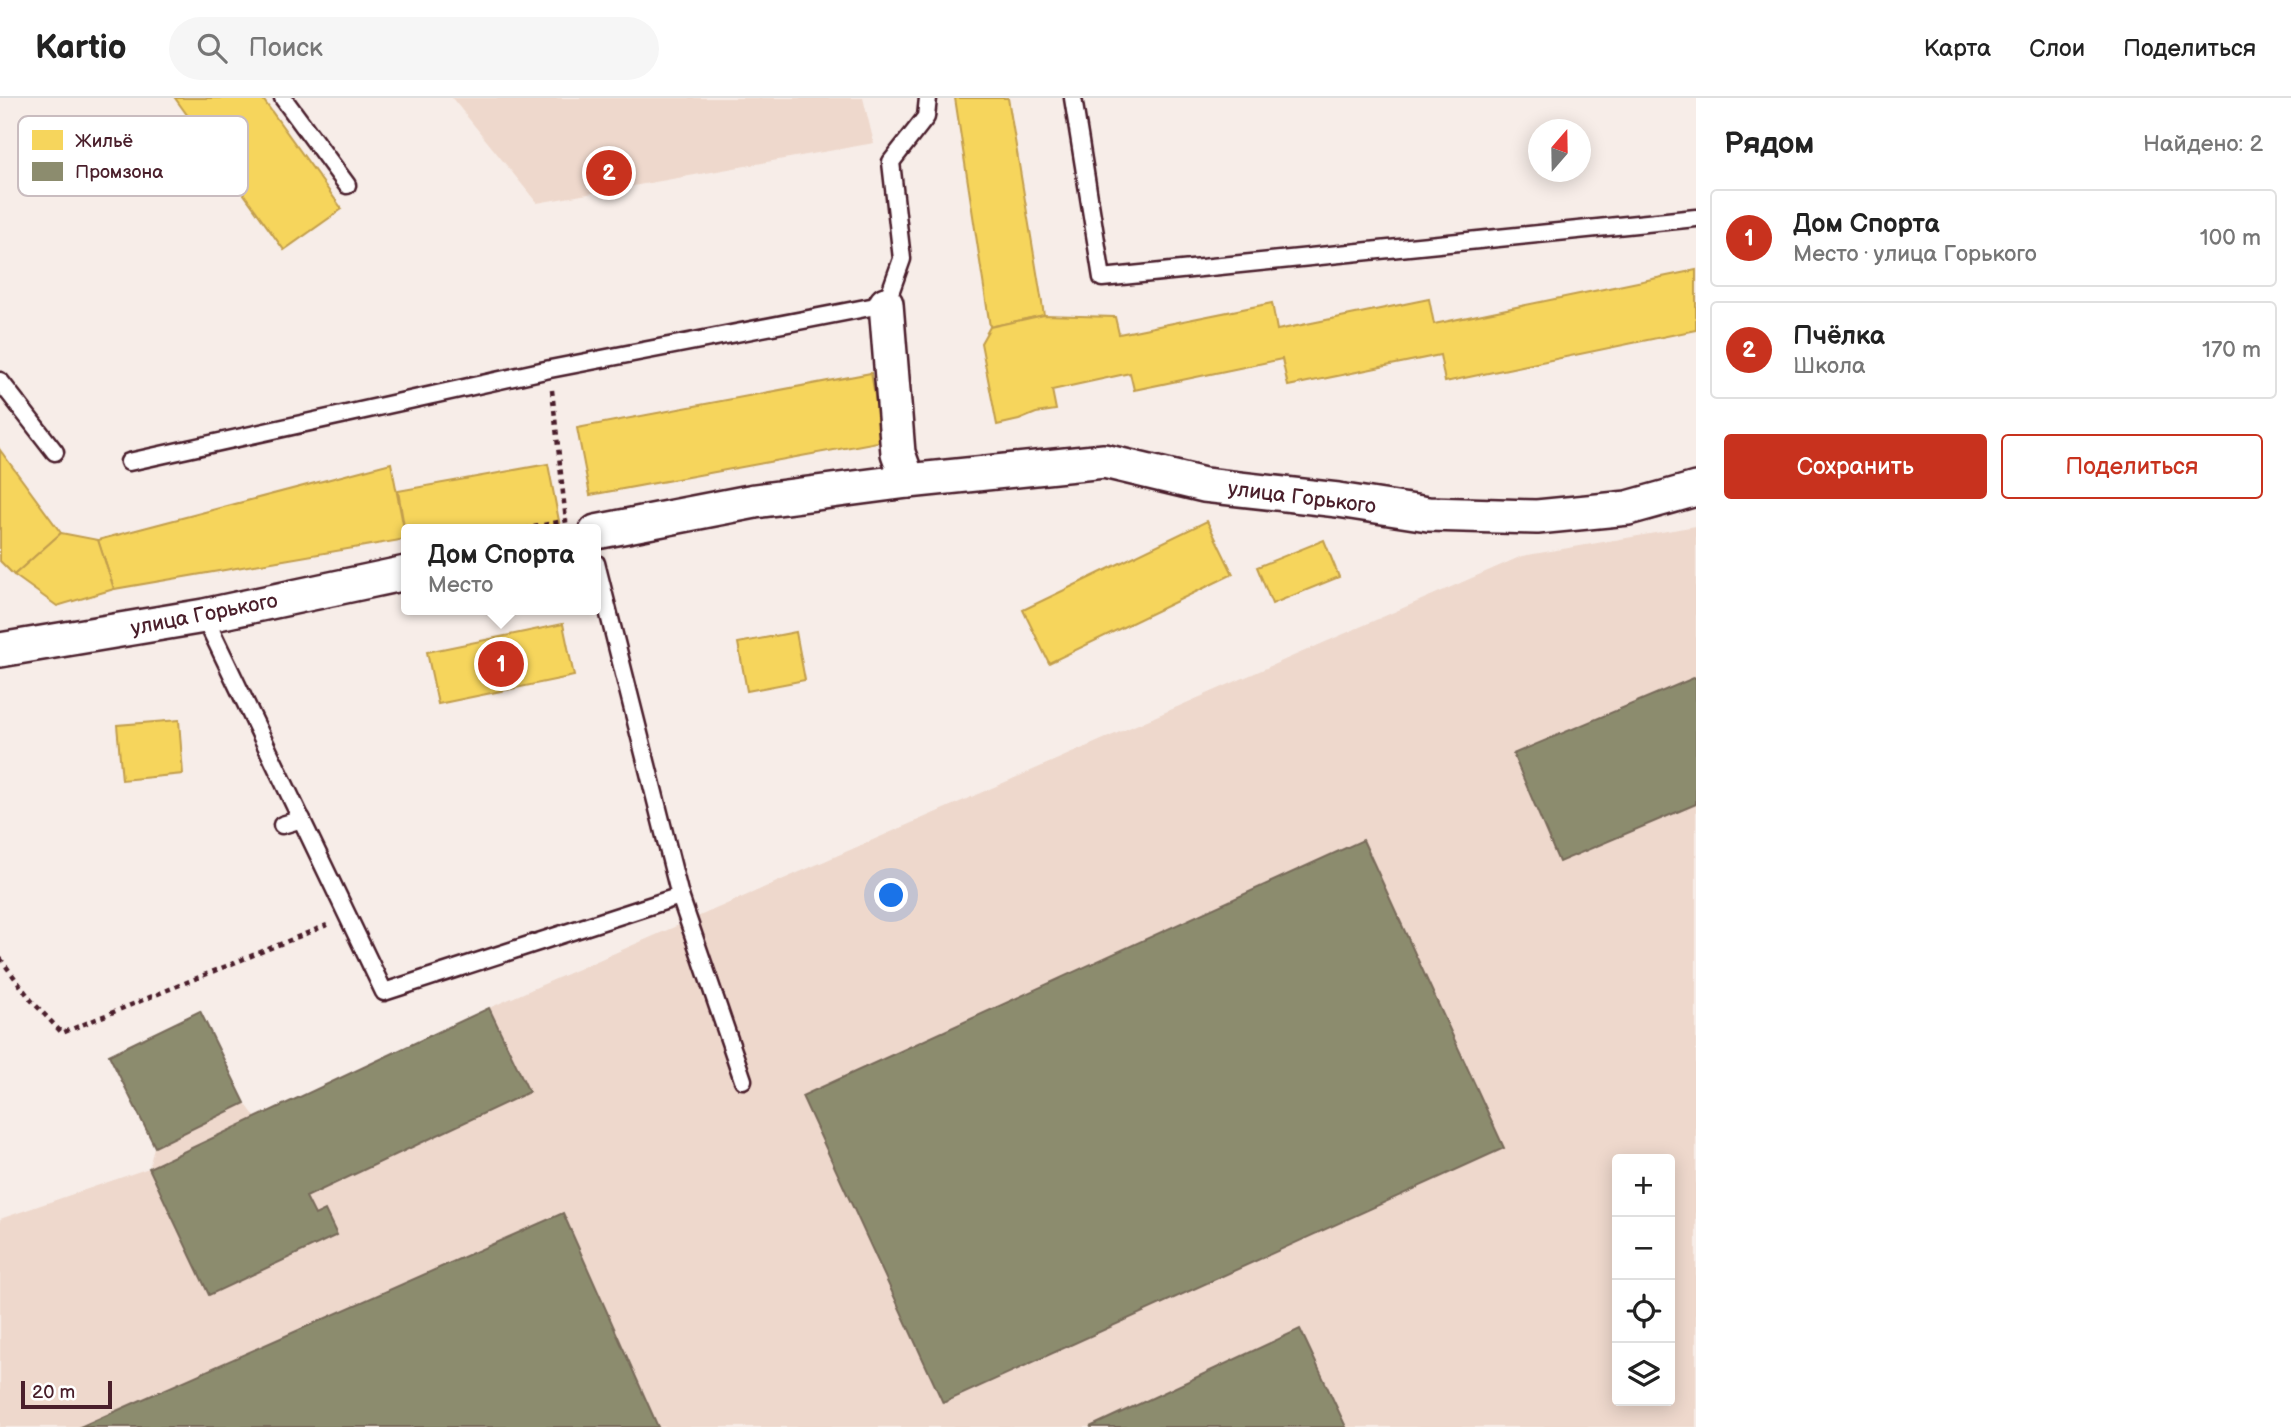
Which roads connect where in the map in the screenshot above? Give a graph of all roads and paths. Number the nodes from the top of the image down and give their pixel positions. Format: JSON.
{"nodes":[{"id":1,"x":283,"y":98,"type":"edge"},
{"id":2,"x":928,"y":98,"type":"edge"},
{"id":3,"x":1073,"y":98,"type":"edge"},
{"id":4,"x":347,"y":185,"type":"dead end"},
{"id":5,"x":1696,"y":218,"type":"edge"},
{"id":6,"x":886,"y":304,"type":"junction"},
{"id":7,"x":550,"y":369,"type":"junction"},
{"id":8,"x":0,"y":382,"type":"edge"},
{"id":9,"x":55,"y":452,"type":"dead end"},
{"id":10,"x":129,"y":462,"type":"dead end"},
{"id":11,"x":908,"y":481,"type":"junction"},
{"id":12,"x":1696,"y":489,"type":"edge"},
{"id":13,"x":581,"y":524,"type":"edge"},
{"id":14,"x":595,"y":524,"type":"edge"},
{"id":15,"x":401,"y":574,"type":"edge"},
{"id":16,"x":601,"y":583,"type":"edge"},
{"id":17,"x":204,"y":616,"type":"junction"},
{"id":18,"x":0,"y":650,"type":"edge"},
{"id":19,"x":302,"y":819,"type":"junction"},
{"id":20,"x":282,"y":825,"type":"dead end"},
{"id":21,"x":680,"y":896,"type":"junction"},
{"id":22,"x":348,"y":916,"type":"junction"},
{"id":23,"x":0,"y":958,"type":"edge"},
{"id":24,"x":743,"y":1080,"type":"dead end"}],
"edges":[{"from":1,"to":4,"type":"lane"},
{"from":2,"to":6,"type":"lane"},
{"from":3,"to":5,"type":"lane"},
{"from":6,"to":7,"type":"lane"},
{"from":6,"to":11,"type":"street"},
{"from":7,"to":10,"type":"lane"},
{"from":7,"to":13,"type":"path"},
{"from":8,"to":9,"type":"lane"},
{"from":11,"to":12,"type":"street","name":"улица Горького"},
{"from":11,"to":14,"type":"street","name":"улица Горького"},
{"from":15,"to":17,"type":"street","name":"улица Горького"},
{"from":16,"to":21,"type":"lane"},
{"from":17,"to":18,"type":"street","name":"улица Горького"},
{"from":17,"to":19,"type":"lane"},
{"from":19,"to":20,"type":"lane"},
{"from":19,"to":22,"type":"lane"},
{"from":21,"to":22,"type":"lane"},
{"from":21,"to":24,"type":"lane"},
{"from":22,"to":23,"type":"path"}]}
